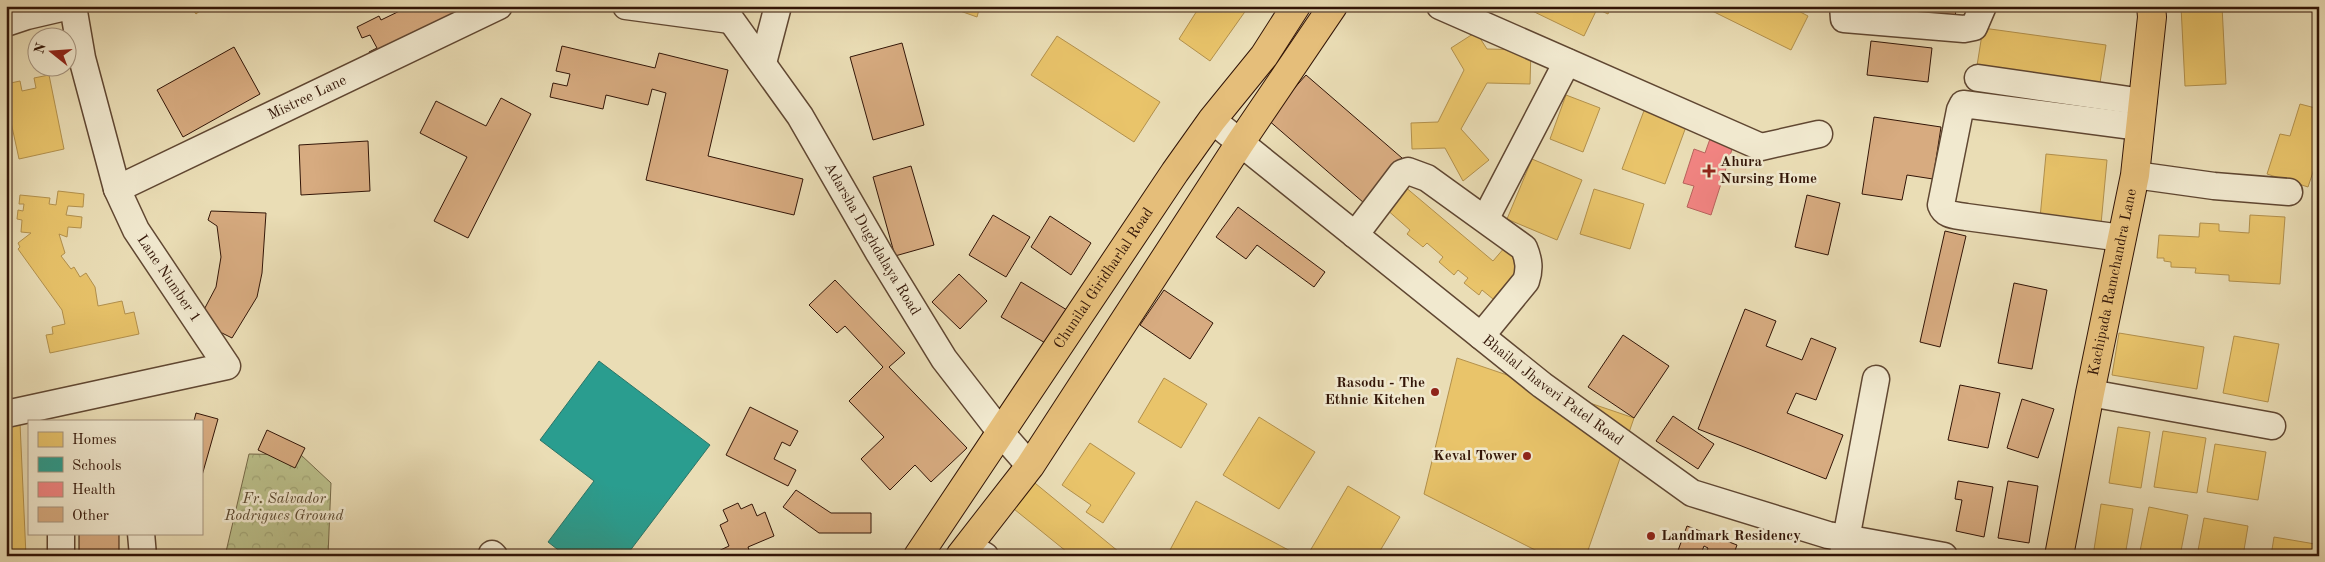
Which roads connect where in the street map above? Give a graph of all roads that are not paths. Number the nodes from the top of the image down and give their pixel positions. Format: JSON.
{"nodes":[{"id":1,"x":71,"y":6,"type":"edge"},
{"id":2,"x":499,"y":6,"type":"edge"},
{"id":3,"x":626,"y":6,"type":"edge"},
{"id":4,"x":778,"y":6,"type":"edge"},
{"id":5,"x":1296,"y":6,"type":"edge"},
{"id":6,"x":1334,"y":6,"type":"edge"},
{"id":7,"x":1440,"y":6,"type":"edge"},
{"id":8,"x":1843,"y":6,"type":"edge"},
{"id":9,"x":1983,"y":6,"type":"edge"},
{"id":10,"x":2151,"y":6,"type":"edge"},
{"id":11,"x":725,"y":13,"type":"edge"},
{"id":12,"x":6,"y":23,"type":"edge"},
{"id":13,"x":1567,"y":62,"type":"junction"},
{"id":14,"x":763,"y":63,"type":"junction"},
{"id":15,"x":1978,"y":78,"type":"dead end"},
{"id":16,"x":2142,"y":114,"type":"junction"},
{"id":17,"x":1212,"y":120,"type":"junction"},
{"id":18,"x":1819,"y":134,"type":"dead end"},
{"id":19,"x":1240,"y":143,"type":"junction"},
{"id":20,"x":2135,"y":175,"type":"junction"},
{"id":21,"x":117,"y":189,"type":"junction"},
{"id":22,"x":2288,"y":192,"type":"dead end"},
{"id":23,"x":1490,"y":210,"type":"dead end"},
{"id":24,"x":1355,"y":234,"type":"junction"},
{"id":25,"x":2122,"y":238,"type":"junction"},
{"id":26,"x":1481,"y":336,"type":"junction"},
{"id":27,"x":1876,"y":379,"type":"dead end"},
{"id":28,"x":2090,"y":393,"type":"junction"},
{"id":29,"x":6,"y":414,"type":"edge"},
{"id":30,"x":2272,"y":426,"type":"dead end"},
{"id":31,"x":1002,"y":434,"type":"junction"},
{"id":32,"x":1030,"y":466,"type":"junction"},
{"id":33,"x":61,"y":534,"type":"edge"},
{"id":34,"x":141,"y":534,"type":"edge"},
{"id":35,"x":1844,"y":547,"type":"edge"},
{"id":36,"x":971,"y":552,"type":"edge"},
{"id":37,"x":61,"y":556,"type":"edge"},
{"id":38,"x":142,"y":556,"type":"edge"},
{"id":39,"x":918,"y":556,"type":"edge"},
{"id":40,"x":1944,"y":556,"type":"edge"},
{"id":41,"x":2059,"y":556,"type":"edge"}],
"edges":[{"from":1,"to":12,"type":"street"},
{"from":1,"to":21,"type":"street","name":"Lane Number 1"},
{"from":2,"to":21,"type":"street","name":"Mistree Lane"},
{"from":3,"to":11,"type":"street"},
{"from":4,"to":14,"type":"street"},
{"from":5,"to":17,"type":"main road","name":"Chunilal Giridharlal Road"},
{"from":6,"to":19,"type":"main road"},
{"from":7,"to":13,"type":"street"},
{"from":8,"to":9,"type":"street"},
{"from":10,"to":16,"type":"main road","name":"Kachipada Ramchandra Lane"},
{"from":11,"to":14,"type":"street","name":"Adarsha Dughdalaya Road"},
{"from":13,"to":18,"type":"street"},
{"from":13,"to":23,"type":"street"},
{"from":14,"to":31,"type":"street","name":"Adarsha Dughdalaya Road"},
{"from":15,"to":16,"type":"street"},
{"from":16,"to":20,"type":"main road","name":"Kachipada Ramchandra Lane"},
{"from":16,"to":25,"type":"street"},
{"from":17,"to":19,"type":"street","name":"Bhailal Jhaveri Patel Road"},
{"from":17,"to":31,"type":"main road","name":"Chunilal Giridharlal Road"},
{"from":19,"to":24,"type":"street","name":"Bhailal Jhaveri Patel Road"},
{"from":19,"to":32,"type":"main road"},
{"from":20,"to":22,"type":"street"},
{"from":20,"to":25,"type":"main road","name":"Kachipada Ramchandra Lane"},
{"from":21,"to":29,"type":"street","name":"Lane Number 1"},
{"from":24,"to":26,"type":"street","name":"Bhailal Jhaveri Patel Road"},
{"from":24,"to":26,"type":"street"},
{"from":25,"to":28,"type":"main road","name":"Kachipada Ramchandra Lane"},
{"from":26,"to":35,"type":"street","name":"Bhailal Jhaveri Patel Road"},
{"from":27,"to":35,"type":"street"},
{"from":28,"to":30,"type":"street"},
{"from":28,"to":41,"type":"main road","name":"Kachipada Ramchandra Lane"},
{"from":31,"to":32,"type":"street","name":"Adarsha Dughdalaya Road"},
{"from":31,"to":39,"type":"main road","name":"Chunilal Giridharlal Road"},
{"from":32,"to":36,"type":"main road"},
{"from":33,"to":37,"type":"street"},
{"from":34,"to":38,"type":"street"},
{"from":35,"to":40,"type":"street","name":"Bhailal Jhaveri Patel Road"}]}
